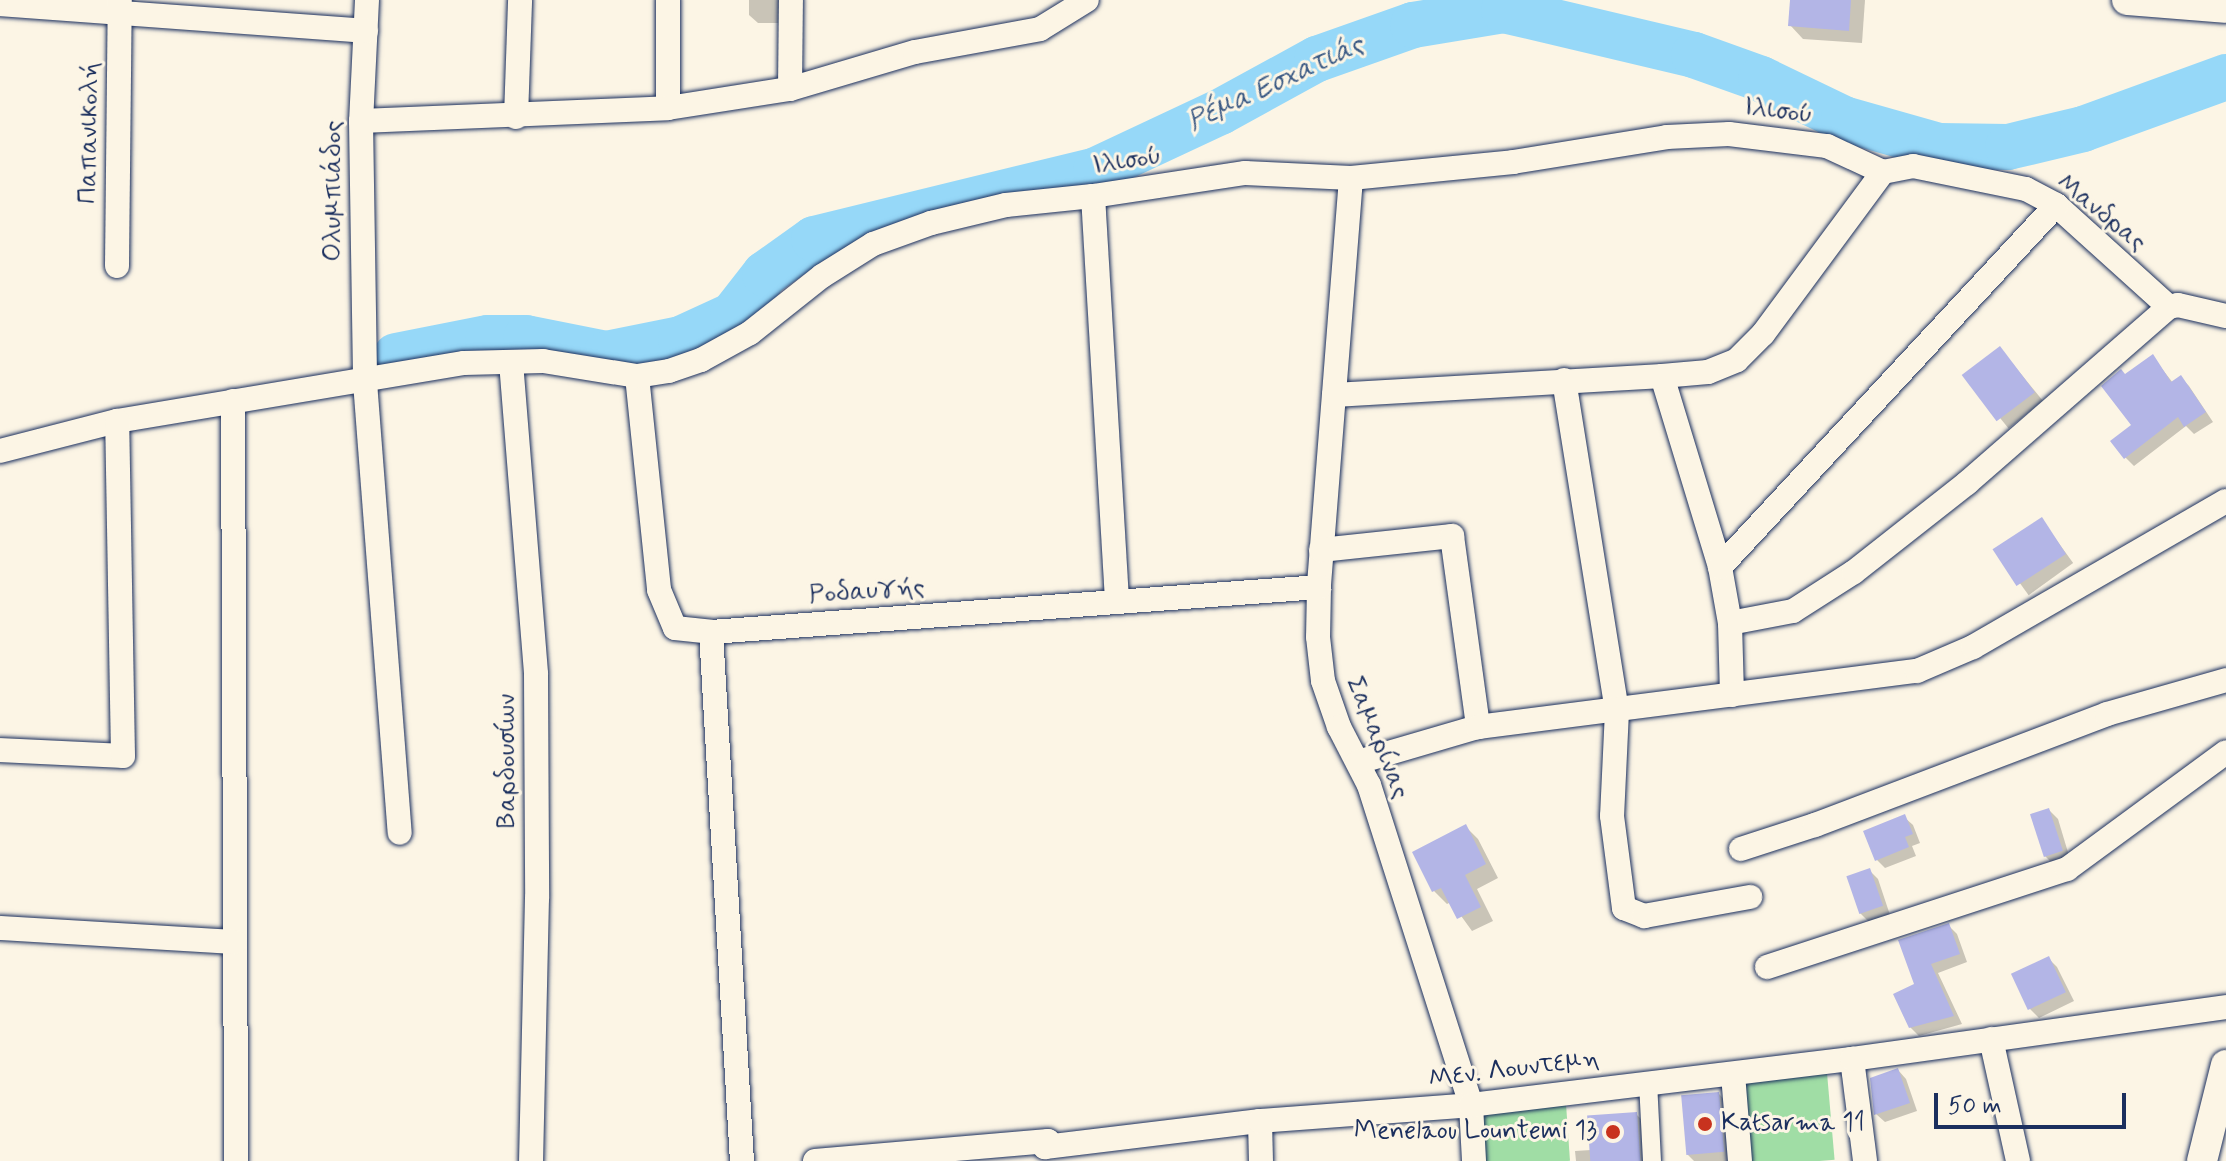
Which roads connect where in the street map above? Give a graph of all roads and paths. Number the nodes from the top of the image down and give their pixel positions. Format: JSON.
{"nodes":[{"id":1,"x":367,"y":0,"type":"edge"},
{"id":2,"x":520,"y":0,"type":"edge"},
{"id":3,"x":668,"y":0,"type":"edge"},
{"id":4,"x":791,"y":0,"type":"edge"},
{"id":5,"x":1087,"y":0,"type":"edge"},
{"id":6,"x":2127,"y":0,"type":"edge"},
{"id":7,"x":0,"y":4,"type":"edge"},
{"id":8,"x":120,"y":6,"type":"edge"},
{"id":9,"x":2226,"y":8,"type":"edge"},
{"id":10,"x":366,"y":31,"type":"junction"},
{"id":11,"x":790,"y":89,"type":"junction"},
{"id":12,"x":668,"y":108,"type":"junction"},
{"id":13,"x":516,"y":117,"type":"junction"},
{"id":14,"x":361,"y":121,"type":"junction"},
{"id":15,"x":1883,"y":172,"type":"junction"},
{"id":16,"x":1351,"y":178,"type":"junction"},
{"id":17,"x":1093,"y":196,"type":"junction"},
{"id":18,"x":2056,"y":205,"type":"junction"},
{"id":19,"x":117,"y":266,"type":"dead end"},
{"id":20,"x":2169,"y":307,"type":"junction"},
{"id":21,"x":2226,"y":316,"type":"edge"},
{"id":22,"x":511,"y":362,"type":"junction"},
{"id":23,"x":637,"y":376,"type":"junction"},
{"id":24,"x":1662,"y":376,"type":"junction"},
{"id":25,"x":1564,"y":380,"type":"junction"},
{"id":26,"x":365,"y":382,"type":"junction"},
{"id":27,"x":1334,"y":395,"type":"junction"},
{"id":28,"x":233,"y":401,"type":"junction"},
{"id":29,"x":117,"y":421,"type":"junction"},
{"id":30,"x":0,"y":451,"type":"edge"},
{"id":31,"x":2226,"y":501,"type":"edge"},
{"id":32,"x":1321,"y":550,"type":"junction"},
{"id":33,"x":1720,"y":567,"type":"junction"},
{"id":34,"x":1319,"y":587,"type":"junction"},
{"id":35,"x":1117,"y":601,"type":"junction"},
{"id":36,"x":1730,"y":623,"type":"junction"},
{"id":37,"x":711,"y":632,"type":"junction"},
{"id":38,"x":2226,"y":680,"type":"edge"},
{"id":39,"x":1732,"y":695,"type":"junction"},
{"id":40,"x":1617,"y":711,"type":"junction"},
{"id":41,"x":1478,"y":727,"type":"junction"},
{"id":42,"x":0,"y":750,"type":"edge"},
{"id":43,"x":2226,"y":752,"type":"edge"},
{"id":44,"x":1358,"y":762,"type":"junction"},
{"id":45,"x":400,"y":833,"type":"dead end"},
{"id":46,"x":1741,"y":849,"type":"dead end"},
{"id":47,"x":1750,"y":897,"type":"dead end"},
{"id":48,"x":0,"y":928,"type":"edge"},
{"id":49,"x":235,"y":942,"type":"junction"},
{"id":50,"x":1767,"y":967,"type":"dead end"},
{"id":51,"x":2226,"y":1007,"type":"edge"},
{"id":52,"x":1991,"y":1039,"type":"junction"},
{"id":53,"x":1852,"y":1059,"type":"junction"},
{"id":54,"x":2226,"y":1065,"type":"edge"},
{"id":55,"x":1733,"y":1074,"type":"junction"},
{"id":56,"x":1648,"y":1082,"type":"junction"},
{"id":57,"x":1471,"y":1105,"type":"junction"},
{"id":58,"x":1260,"y":1121,"type":"junction"},
{"id":59,"x":1046,"y":1154,"type":"edge"},
{"id":60,"x":236,"y":1161,"type":"edge"},
{"id":61,"x":531,"y":1161,"type":"edge"},
{"id":62,"x":742,"y":1161,"type":"edge"},
{"id":63,"x":815,"y":1161,"type":"edge"},
{"id":64,"x":1261,"y":1161,"type":"edge"},
{"id":65,"x":1474,"y":1161,"type":"edge"},
{"id":66,"x":1652,"y":1161,"type":"edge"},
{"id":67,"x":1740,"y":1161,"type":"edge"},
{"id":68,"x":1865,"y":1161,"type":"edge"},
{"id":69,"x":2018,"y":1161,"type":"edge"},
{"id":70,"x":2202,"y":1161,"type":"edge"}],
"edges":[{"from":1,"to":10,"type":"street","name":"Ολυμπιάδος"},
{"from":2,"to":13,"type":"street"},
{"from":3,"to":12,"type":"street"},
{"from":4,"to":11,"type":"street"},
{"from":5,"to":11,"type":"street"},
{"from":6,"to":9,"type":"street"},
{"from":7,"to":8,"type":"street"},
{"from":8,"to":10,"type":"street"},
{"from":8,"to":19,"type":"street","name":"Παπανικολή"},
{"from":10,"to":14,"type":"street","name":"Ολυμπιάδος"},
{"from":11,"to":12,"type":"street"},
{"from":12,"to":13,"type":"street"},
{"from":13,"to":14,"type":"street"},
{"from":14,"to":26,"type":"street","name":"Ολυμπιάδος"},
{"from":15,"to":16,"type":"street","name":"Ιλισού"},
{"from":15,"to":18,"type":"street","name":"Μανδρας"},
{"from":15,"to":24,"type":"street"},
{"from":16,"to":17,"type":"street","name":"Ιλισού"},
{"from":16,"to":27,"type":"street","name":"Σαμαρίνας"},
{"from":17,"to":23,"type":"street","name":"Ιλισού"},
{"from":17,"to":35,"type":"street"},
{"from":18,"to":20,"type":"street","name":"Μανδρας"},
{"from":18,"to":33,"type":"street"},
{"from":20,"to":21,"type":"street"},
{"from":20,"to":36,"type":"street"},
{"from":22,"to":23,"type":"street","name":"Ιλισού"},
{"from":22,"to":26,"type":"street","name":"Ιλισού"},
{"from":22,"to":61,"type":"street","name":"Βαρδουσίων"},
{"from":23,"to":37,"type":"street","name":"Ροδαυγής"},
{"from":24,"to":25,"type":"street"},
{"from":24,"to":33,"type":"street"},
{"from":25,"to":27,"type":"street"},
{"from":25,"to":40,"type":"street"},
{"from":26,"to":28,"type":"street","name":"Ιλισού"},
{"from":26,"to":45,"type":"street","name":"Ολυμπιάδος"},
{"from":27,"to":32,"type":"street","name":"Σαμαρίνας"},
{"from":28,"to":29,"type":"street","name":"Ιλισού"},
{"from":28,"to":49,"type":"street"},
{"from":29,"to":30,"type":"street","name":"Ιλισού"},
{"from":29,"to":42,"type":"street"},
{"from":31,"to":39,"type":"street"},
{"from":32,"to":34,"type":"street","name":"Σαμαρίνας"},
{"from":32,"to":41,"type":"street"},
{"from":33,"to":36,"type":"street"},
{"from":34,"to":35,"type":"street","name":"Ροδαυγής"},
{"from":34,"to":44,"type":"street","name":"Σαμαρίνας"},
{"from":35,"to":37,"type":"street","name":"Ροδαυγής"},
{"from":36,"to":39,"type":"street"},
{"from":37,"to":62,"type":"street"},
{"from":38,"to":46,"type":"street"},
{"from":39,"to":40,"type":"street"},
{"from":40,"to":41,"type":"street"},
{"from":40,"to":47,"type":"street"},
{"from":41,"to":44,"type":"street"},
{"from":43,"to":50,"type":"street"},
{"from":44,"to":57,"type":"street","name":"Σαμαρίνας"},
{"from":48,"to":49,"type":"street"},
{"from":49,"to":60,"type":"street"},
{"from":51,"to":52,"type":"street","name":"Μεν. Λουντεμη"},
{"from":52,"to":53,"type":"street","name":"Μεν. Λουντεμη"},
{"from":52,"to":69,"type":"street"},
{"from":53,"to":55,"type":"street","name":"Μεν. Λουντεμη"},
{"from":53,"to":68,"type":"street"},
{"from":54,"to":70,"type":"street"},
{"from":55,"to":56,"type":"street","name":"Μεν. Λουντεμη"},
{"from":55,"to":67,"type":"street"},
{"from":56,"to":57,"type":"street","name":"Μεν. Λουντεμη"},
{"from":56,"to":66,"type":"street"},
{"from":57,"to":58,"type":"street","name":"Μεν. Λουντεμη"},
{"from":57,"to":65,"type":"street","name":"Σαμαρίνας"},
{"from":58,"to":59,"type":"street","name":"Μεν. Λουντεμη"},
{"from":58,"to":64,"type":"street"},
{"from":59,"to":63,"type":"street","name":"Μεν. Λουντεμη"}]}
